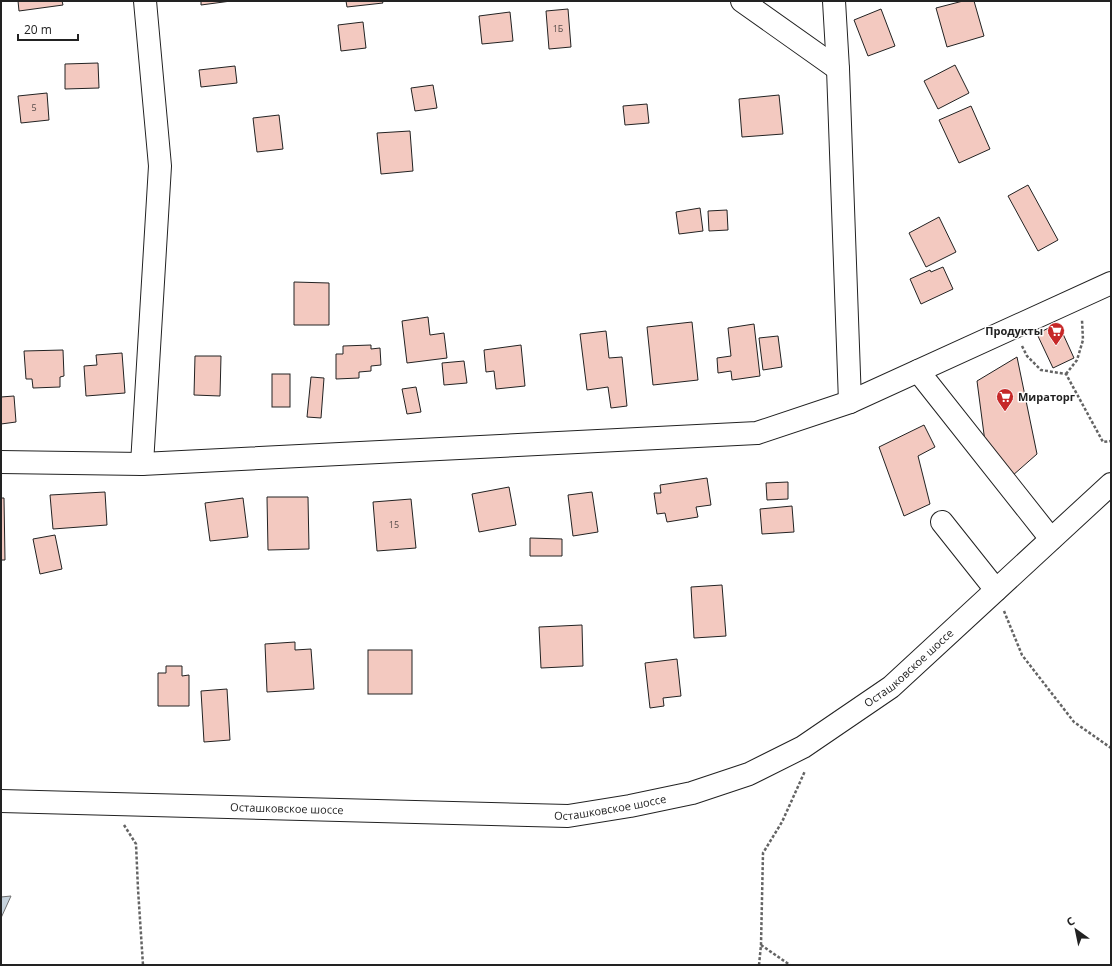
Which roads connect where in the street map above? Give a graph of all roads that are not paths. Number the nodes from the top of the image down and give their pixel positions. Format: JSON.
{"nodes":[{"id":1,"x":145,"y":1,"type":"edge"},
{"id":2,"x":742,"y":1,"type":"edge"},
{"id":3,"x":834,"y":1,"type":"edge"},
{"id":4,"x":838,"y":69,"type":"junction"},
{"id":5,"x":1111,"y":283,"type":"edge"},
{"id":6,"x":918,"y":371,"type":"junction"},
{"id":7,"x":850,"y":402,"type":"junction"},
{"id":8,"x":1,"y":462,"type":"edge"},
{"id":9,"x":142,"y":464,"type":"junction"},
{"id":10,"x":1111,"y":484,"type":"edge"},
{"id":11,"x":942,"y":522,"type":"dead end"},
{"id":12,"x":1051,"y":539,"type":"junction"},
{"id":13,"x":996,"y":590,"type":"junction"},
{"id":14,"x":1,"y":801,"type":"edge"}],
"edges":[{"from":1,"to":9,"type":"street"},
{"from":2,"to":4,"type":"street"},
{"from":3,"to":4,"type":"street"},
{"from":4,"to":7,"type":"street"},
{"from":5,"to":6,"type":"street"},
{"from":6,"to":7,"type":"street"},
{"from":6,"to":12,"type":"street"},
{"from":7,"to":9,"type":"street"},
{"from":8,"to":9,"type":"street"},
{"from":10,"to":12,"type":"street","name":"Осташковское шоссе"},
{"from":11,"to":13,"type":"street"},
{"from":12,"to":13,"type":"street","name":"Осташковское шоссе"},
{"from":13,"to":14,"type":"street","name":"Осташковское шоссе"}]}
